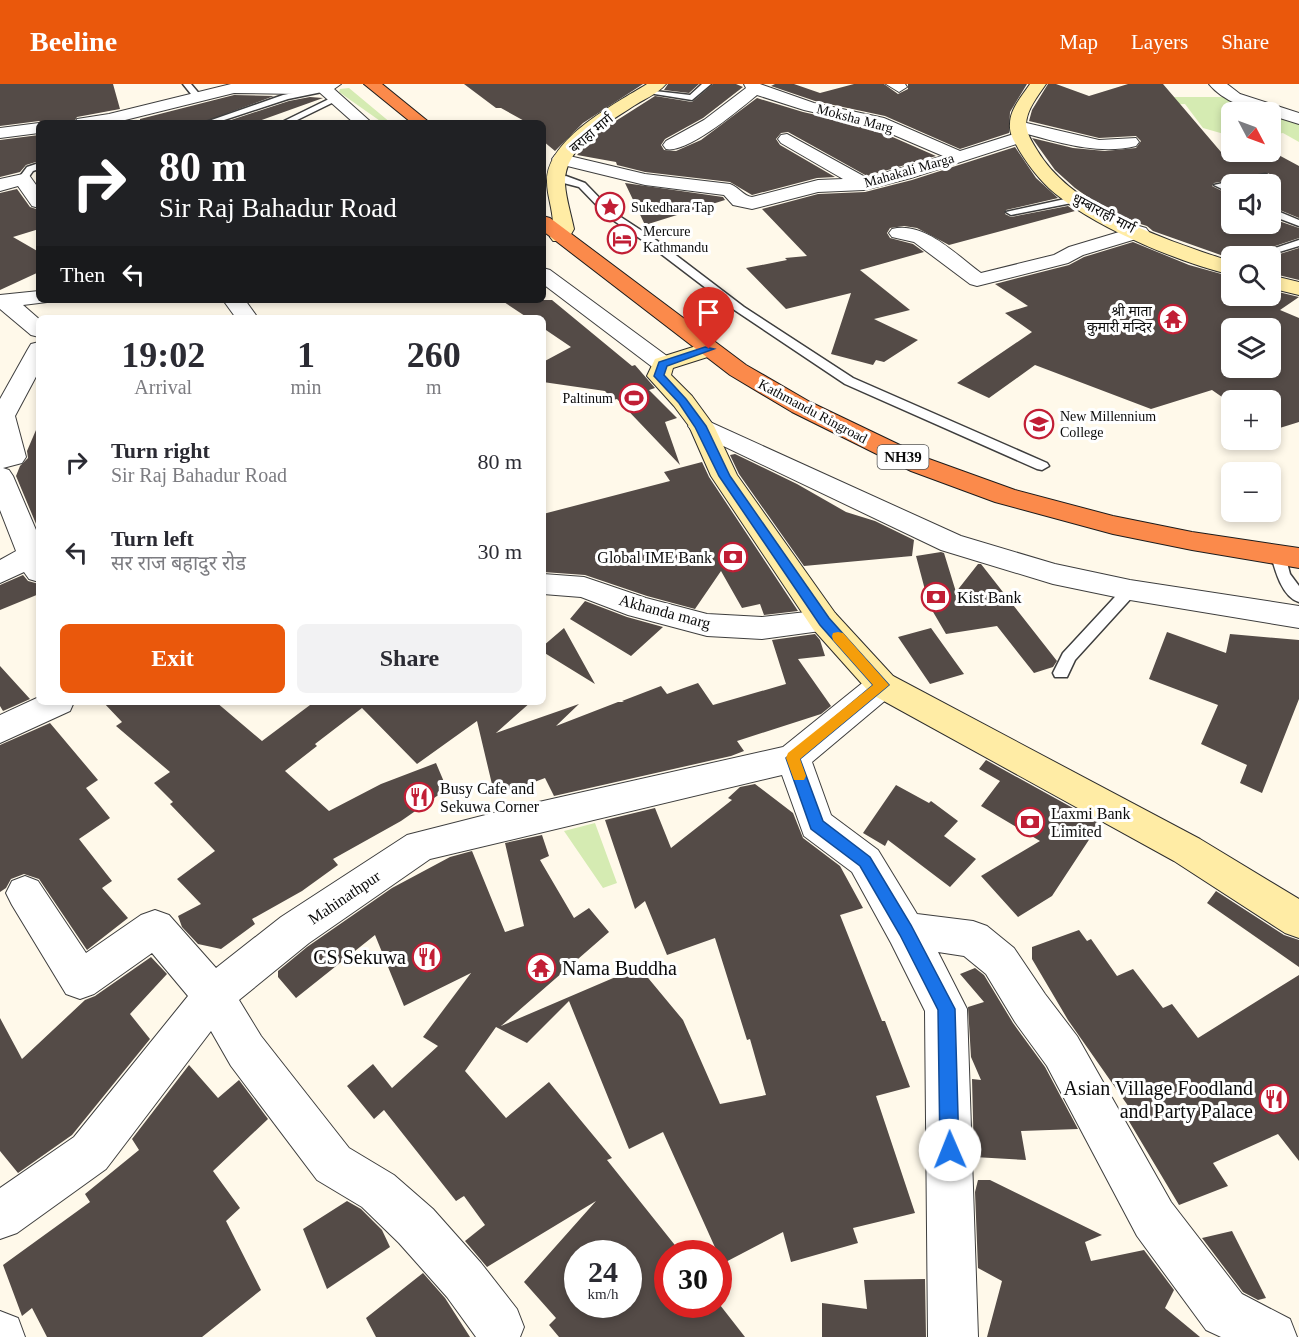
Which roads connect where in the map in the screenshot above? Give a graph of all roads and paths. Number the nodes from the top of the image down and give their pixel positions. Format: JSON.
{"nodes":[{"id":1,"x":187,"y":84,"type":"edge"},
{"id":2,"x":372,"y":84,"type":"edge"},
{"id":3,"x":707,"y":84,"type":"edge"},
{"id":4,"x":1038,"y":84,"type":"edge"},
{"id":5,"x":1217,"y":84,"type":"edge"},
{"id":6,"x":326,"y":87,"type":"edge"},
{"id":7,"x":754,"y":87,"type":"edge"},
{"id":8,"x":652,"y":88,"type":"edge"},
{"id":9,"x":198,"y":97,"type":"junction"},
{"id":10,"x":1299,"y":119,"type":"edge"},
{"id":11,"x":102,"y":120,"type":"edge"},
{"id":12,"x":216,"y":120,"type":"edge"},
{"id":13,"x":288,"y":120,"type":"edge"},
{"id":14,"x":361,"y":120,"type":"edge"},
{"id":15,"x":418,"y":120,"type":"edge"},
{"id":16,"x":36,"y":128,"type":"edge"},
{"id":17,"x":1019,"y":131,"type":"junction"},
{"id":18,"x":0,"y":133,"type":"edge"},
{"id":19,"x":787,"y":139,"type":"dead end"},
{"id":20,"x":1130,"y":142,"type":"dead end"},
{"id":21,"x":672,"y":145,"type":"dead end"},
{"id":22,"x":958,"y":156,"type":"junction"},
{"id":23,"x":561,"y":159,"type":"junction"},
{"id":24,"x":36,"y":167,"type":"edge"},
{"id":25,"x":23,"y":179,"type":"junction"},
{"id":26,"x":557,"y":180,"type":"junction"},
{"id":27,"x":864,"y":184,"type":"junction"},
{"id":28,"x":0,"y":185,"type":"edge"},
{"id":29,"x":36,"y":198,"type":"edge"},
{"id":30,"x":1074,"y":200,"type":"junction"},
{"id":31,"x":1011,"y":212,"type":"dead end"},
{"id":32,"x":1281,"y":216,"type":"edge"},
{"id":33,"x":1299,"y":223,"type":"edge"},
{"id":34,"x":551,"y":230,"type":"edge"},
{"id":35,"x":1139,"y":232,"type":"junction"},
{"id":36,"x":899,"y":233,"type":"dead end"},
{"id":37,"x":1299,"y":243,"type":"edge"},
{"id":38,"x":1281,"y":249,"type":"edge"},
{"id":39,"x":1221,"y":264,"type":"edge"},
{"id":40,"x":546,"y":276,"type":"edge"},
{"id":41,"x":1281,"y":284,"type":"edge"},
{"id":42,"x":1299,"y":289,"type":"edge"},
{"id":43,"x":36,"y":297,"type":"edge"},
{"id":44,"x":2,"y":302,"type":"edge"},
{"id":45,"x":36,"y":328,"type":"edge"},
{"id":46,"x":709,"y":349,"type":"junction"},
{"id":47,"x":36,"y":355,"type":"edge"},
{"id":48,"x":663,"y":364,"type":"junction"},
{"id":49,"x":701,"y":426,"type":"junction"},
{"id":50,"x":0,"y":461,"type":"edge"},
{"id":51,"x":1042,"y":466,"type":"dead end"},
{"id":52,"x":0,"y":476,"type":"edge"},
{"id":53,"x":1288,"y":557,"type":"edge"},
{"id":54,"x":35,"y":563,"type":"edge"},
{"id":55,"x":0,"y":573,"type":"edge"},
{"id":56,"x":546,"y":584,"type":"edge"},
{"id":57,"x":1130,"y":590,"type":"junction"},
{"id":58,"x":1299,"y":597,"type":"edge"},
{"id":59,"x":1299,"y":616,"type":"edge"},
{"id":60,"x":824,"y":621,"type":"junction"},
{"id":61,"x":1061,"y":673,"type":"dead end"},
{"id":62,"x":882,"y":685,"type":"junction"},
{"id":63,"x":52,"y":705,"type":"edge"},
{"id":64,"x":0,"y":730,"type":"edge"},
{"id":65,"x":793,"y":758,"type":"junction"},
{"id":66,"x":25,"y":893,"type":"dead end"},
{"id":67,"x":1299,"y":920,"type":"edge"},
{"id":68,"x":905,"y":930,"type":"junction"},
{"id":69,"x":213,"y":996,"type":"junction"},
{"id":70,"x":0,"y":1216,"type":"edge"},
{"id":71,"x":499,"y":1327,"type":"dead end"},
{"id":72,"x":954,"y":1337,"type":"edge"},
{"id":73,"x":1272,"y":1337,"type":"edge"}],
"edges":[{"from":1,"to":9,"type":"lane"},
{"from":2,"to":15,"type":"highway"},
{"from":3,"to":8,"type":"lane"},
{"from":4,"to":17,"type":"main road"},
{"from":5,"to":10,"type":"street"},
{"from":6,"to":9,"type":"street"},
{"from":6,"to":12,"type":"lane"},
{"from":6,"to":13,"type":"lane"},
{"from":6,"to":14,"type":"street"},
{"from":7,"to":21,"type":"street"},
{"from":7,"to":22,"type":"street","name":"Moksha Marg"},
{"from":8,"to":23,"type":"main road","name":"बराहा मार्ग"},
{"from":9,"to":11,"type":"street"},
{"from":16,"to":18,"type":"street"},
{"from":17,"to":20,"type":"street"},
{"from":17,"to":22,"type":"street","name":"Mahakali Marga"},
{"from":17,"to":30,"type":"main road","name":"धुम्बाराही मार्ग"},
{"from":19,"to":27,"type":"street"},
{"from":22,"to":27,"type":"street","name":"Mahakali Marga"},
{"from":23,"to":26,"type":"main road","name":"बराहा मार्ग"},
{"from":23,"to":27,"type":"street","name":"Mahakali Marga"},
{"from":24,"to":25,"type":"lane"},
{"from":25,"to":28,"type":"street"},
{"from":25,"to":29,"type":"street"},
{"from":26,"to":34,"type":"main road","name":"बराहा मार्ग"},
{"from":26,"to":51,"type":"lane"},
{"from":30,"to":31,"type":"lane"},
{"from":30,"to":35,"type":"main road","name":"धुम्बाराही मार्ग"},
{"from":32,"to":33,"type":"lane"},
{"from":34,"to":46,"type":"highway","name":"Kathmandu Ringroad","number":"NH39"},
{"from":35,"to":36,"type":"street"},
{"from":35,"to":39,"type":"main road","name":"धुम्बाराही मार्ग"},
{"from":37,"to":38,"type":"lane"},
{"from":40,"to":48,"type":"street"},
{"from":41,"to":42,"type":"main road"},
{"from":43,"to":44,"type":"street"},
{"from":44,"to":45,"type":"street"},
{"from":46,"to":48,"type":"main road"},
{"from":46,"to":53,"type":"highway","name":"Kathmandu Ringroad","number":"NH39"},
{"from":47,"to":50,"type":"street"},
{"from":48,"to":49,"type":"main road"},
{"from":49,"to":57,"type":"street"},
{"from":49,"to":60,"type":"main road"},
{"from":52,"to":54,"type":"street"},
{"from":53,"to":58,"type":"lane"},
{"from":54,"to":55,"type":"street"},
{"from":56,"to":60,"type":"street","name":"Akhanda marg"},
{"from":57,"to":59,"type":"street"},
{"from":57,"to":61,"type":"lane"},
{"from":60,"to":62,"type":"main road"},
{"from":62,"to":65,"type":"street"},
{"from":62,"to":67,"type":"main road"},
{"from":63,"to":64,"type":"street"},
{"from":65,"to":68,"type":"street"},
{"from":65,"to":69,"type":"street","name":"Mahinathpur"},
{"from":66,"to":69,"type":"street"},
{"from":68,"to":72,"type":"street"},
{"from":68,"to":73,"type":"street"},
{"from":69,"to":70,"type":"street","name":"Mahinathpur"},
{"from":69,"to":71,"type":"street"}]}
